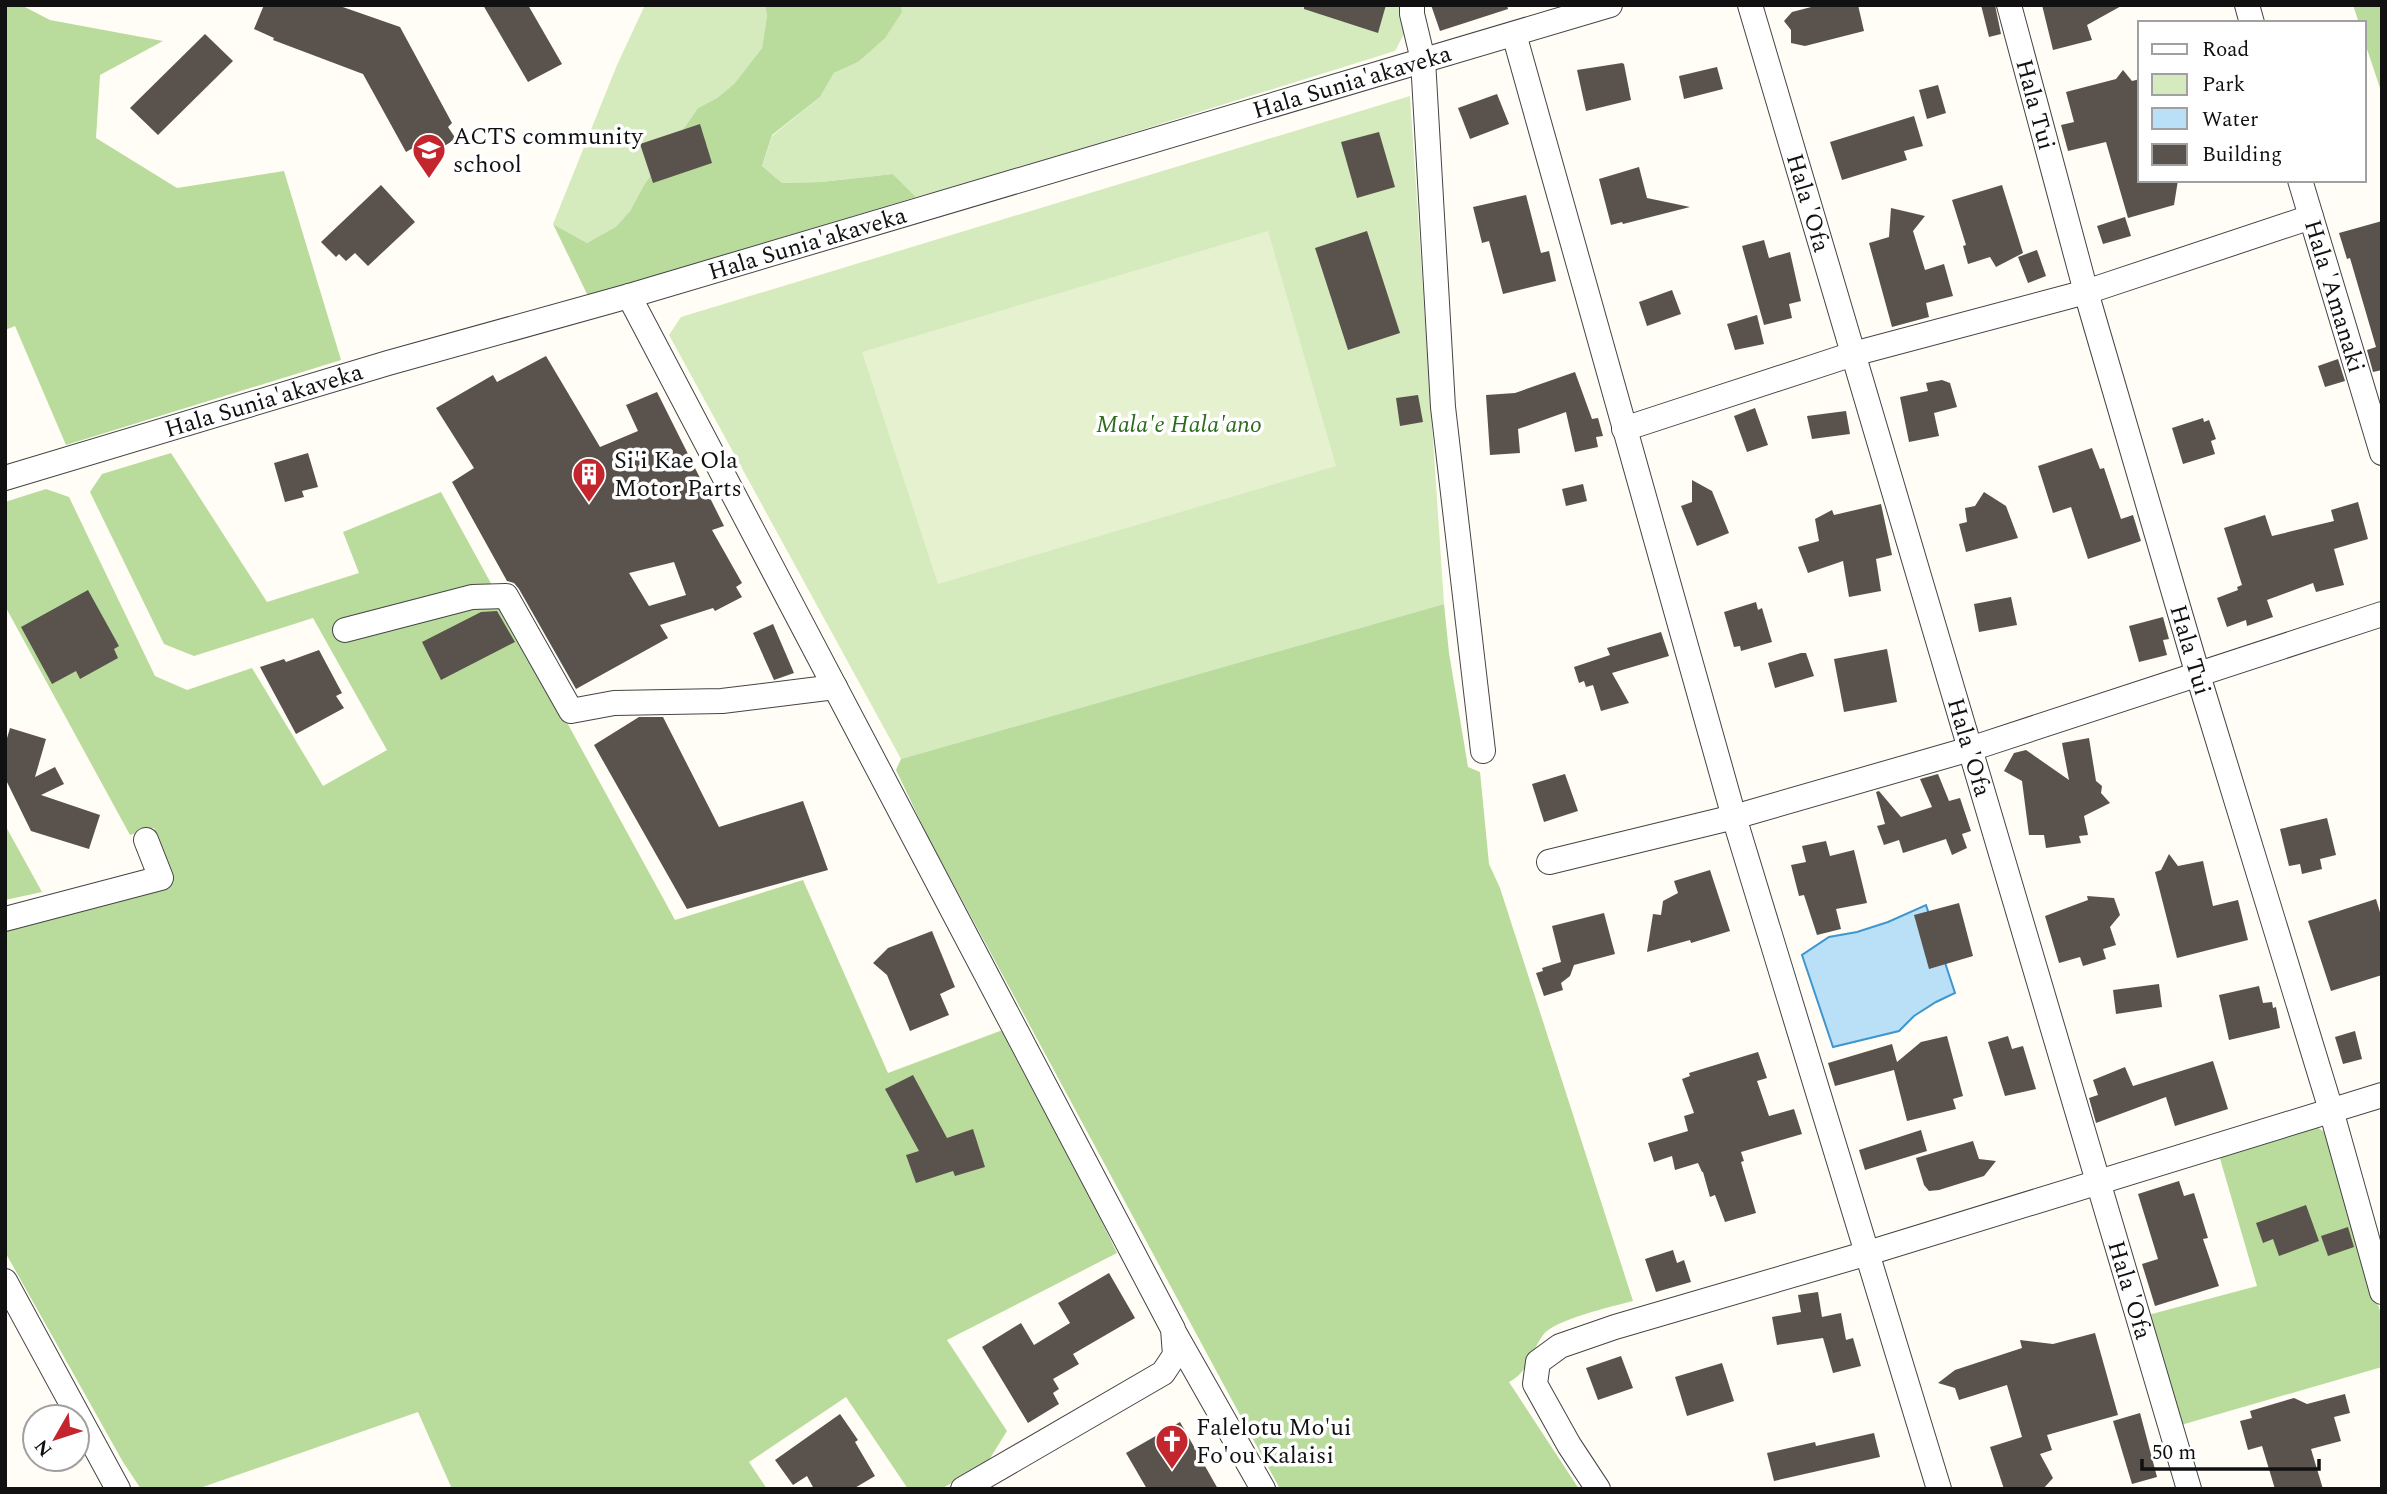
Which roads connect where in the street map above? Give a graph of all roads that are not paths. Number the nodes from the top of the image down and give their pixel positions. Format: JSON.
{"nodes":[{"id":1,"x":1412,"y":5,"type":"edge"},
{"id":2,"x":1610,"y":5,"type":"edge"},
{"id":3,"x":1750,"y":5,"type":"edge"},
{"id":4,"x":2009,"y":5,"type":"edge"},
{"id":5,"x":1514,"y":34,"type":"junction"},
{"id":6,"x":1423,"y":60,"type":"junction"},
{"id":7,"x":2301,"y":182,"type":"edge"},
{"id":8,"x":2311,"y":217,"type":"junction"},
{"id":9,"x":2086,"y":292,"type":"junction"},
{"id":10,"x":629,"y":296,"type":"junction"},
{"id":11,"x":1853,"y":354,"type":"junction"},
{"id":12,"x":1624,"y":429,"type":"junction"},
{"id":13,"x":2382,"y":453,"type":"edge"},
{"id":14,"x":5,"y":478,"type":"edge"},
{"id":15,"x":2382,"y":614,"type":"edge"},
{"id":16,"x":345,"y":630,"type":"dead end"},
{"id":17,"x":2197,"y":676,"type":"junction"},
{"id":18,"x":835,"y":687,"type":"junction"},
{"id":19,"x":1970,"y":749,"type":"junction"},
{"id":20,"x":1483,"y":751,"type":"dead end"},
{"id":21,"x":1734,"y":817,"type":"junction"},
{"id":22,"x":146,"y":840,"type":"dead end"},
{"id":23,"x":1549,"y":862,"type":"dead end"},
{"id":24,"x":5,"y":919,"type":"edge"},
{"id":25,"x":2382,"y":1095,"type":"edge"},
{"id":26,"x":2331,"y":1110,"type":"junction"},
{"id":27,"x":2099,"y":1182,"type":"junction"},
{"id":28,"x":1868,"y":1253,"type":"junction"},
{"id":29,"x":5,"y":1281,"type":"edge"},
{"id":30,"x":2382,"y":1292,"type":"edge"},
{"id":31,"x":1173,"y":1329,"type":"junction"},
{"id":32,"x":111,"y":1483,"type":"edge"},
{"id":33,"x":963,"y":1489,"type":"edge"},
{"id":34,"x":1264,"y":1489,"type":"edge"},
{"id":35,"x":1598,"y":1489,"type":"edge"},
{"id":36,"x":1939,"y":1489,"type":"edge"},
{"id":37,"x":2189,"y":1489,"type":"edge"}],
"edges":[{"from":1,"to":6,"type":"street"},
{"from":2,"to":5,"type":"street","name":"Hala Sunia'akaveka"},
{"from":3,"to":11,"type":"street","name":"Hala 'Ofa"},
{"from":4,"to":9,"type":"street","name":"Hala Tui"},
{"from":5,"to":6,"type":"street","name":"Hala Sunia'akaveka"},
{"from":5,"to":12,"type":"street"},
{"from":6,"to":10,"type":"street","name":"Hala Sunia'akaveka"},
{"from":6,"to":20,"type":"street"},
{"from":7,"to":8,"type":"street","name":"Hala 'Amanaki"},
{"from":8,"to":9,"type":"street"},
{"from":8,"to":13,"type":"street","name":"Hala 'Amanaki"},
{"from":9,"to":11,"type":"street"},
{"from":9,"to":17,"type":"street","name":"Hala Tui"},
{"from":10,"to":14,"type":"street","name":"Hala Sunia'akaveka"},
{"from":10,"to":18,"type":"street"},
{"from":11,"to":12,"type":"street"},
{"from":11,"to":19,"type":"street","name":"Hala 'Ofa"},
{"from":12,"to":21,"type":"street"},
{"from":15,"to":17,"type":"street"},
{"from":16,"to":18,"type":"street"},
{"from":17,"to":19,"type":"street"},
{"from":17,"to":26,"type":"street","name":"Hala Tui"},
{"from":18,"to":31,"type":"street"},
{"from":19,"to":21,"type":"street"},
{"from":19,"to":27,"type":"street","name":"Hala 'Ofa"},
{"from":21,"to":23,"type":"street"},
{"from":21,"to":28,"type":"street"},
{"from":22,"to":24,"type":"street"},
{"from":25,"to":26,"type":"street"},
{"from":26,"to":27,"type":"street"},
{"from":26,"to":30,"type":"street","name":"Hala Tui"},
{"from":27,"to":28,"type":"street"},
{"from":27,"to":37,"type":"street","name":"Hala 'Ofa"},
{"from":28,"to":35,"type":"street"},
{"from":28,"to":36,"type":"street"},
{"from":29,"to":32,"type":"street"},
{"from":31,"to":33,"type":"street"},
{"from":31,"to":34,"type":"street"}]}
